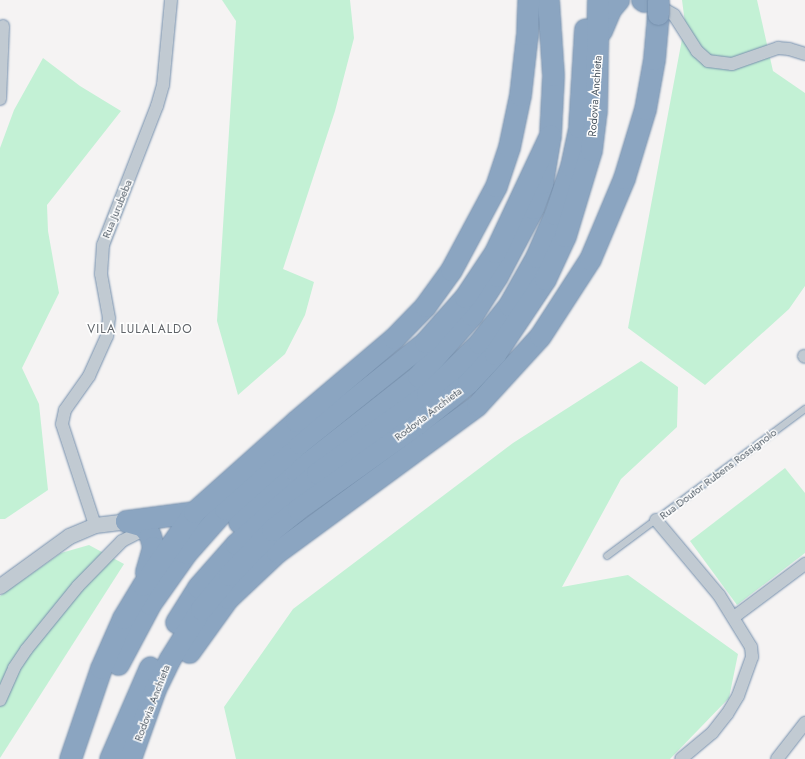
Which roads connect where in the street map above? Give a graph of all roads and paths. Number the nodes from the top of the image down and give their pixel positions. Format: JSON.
{"nodes":[{"id":1,"x":171,"y":0,"type":"edge"},
{"id":2,"x":528,"y":0,"type":"edge"},
{"id":3,"x":548,"y":0,"type":"edge"},
{"id":4,"x":586,"y":0,"type":"edge"},
{"id":5,"x":598,"y":0,"type":"edge"},
{"id":6,"x":618,"y":0,"type":"edge"},
{"id":7,"x":649,"y":3,"type":"edge"},
{"id":8,"x":3,"y":26,"type":"dead end"},
{"id":9,"x":598,"y":37,"type":"junction"},
{"id":10,"x":805,"y":54,"type":"edge"},
{"id":11,"x":0,"y":99,"type":"edge"},
{"id":12,"x":550,"y":136,"type":"junction"},
{"id":13,"x":805,"y":409,"type":"edge"},
{"id":14,"x":186,"y":517,"type":"junction"},
{"id":15,"x":656,"y":520,"type":"junction"},
{"id":16,"x":126,"y":521,"type":"junction"},
{"id":17,"x":95,"y":525,"type":"junction"},
{"id":18,"x":154,"y":535,"type":"junction"},
{"id":19,"x":607,"y":556,"type":"dead end"},
{"id":20,"x":805,"y":564,"type":"edge"},
{"id":21,"x":142,"y":585,"type":"junction"},
{"id":22,"x":0,"y":586,"type":"edge"},
{"id":23,"x":198,"y":587,"type":"junction"},
{"id":24,"x":734,"y":617,"type":"junction"},
{"id":25,"x":0,"y":700,"type":"edge"},
{"id":26,"x":805,"y":723,"type":"edge"},
{"id":27,"x":133,"y":752,"type":"edge"},
{"id":28,"x":70,"y":759,"type":"edge"},
{"id":29,"x":79,"y":759,"type":"edge"},
{"id":30,"x":110,"y":759,"type":"edge"},
{"id":31,"x":681,"y":759,"type":"edge"},
{"id":32,"x":777,"y":759,"type":"edge"}],
"edges":[{"from":1,"to":17,"type":"street","name":"Rua Jurubeba"},
{"from":2,"to":14,"type":"highway"},
{"from":3,"to":12,"type":"highway"},
{"from":4,"to":23,"type":"highway","name":"Rodovia Anchieta"},
{"from":5,"to":9,"type":"highway","name":"Rodovia Anchieta"},
{"from":6,"to":9,"type":"highway"},
{"from":7,"to":10,"type":"street"},
{"from":7,"to":27,"type":"highway"},
{"from":8,"to":11,"type":"street"},
{"from":9,"to":27,"type":"highway","name":"Rodovia Anchieta"},
{"from":12,"to":23,"type":"highway"},
{"from":12,"to":29,"type":"highway"},
{"from":13,"to":15,"type":"lane","name":"Rua Doutor Rubens Rossignolo"},
{"from":14,"to":16,"type":"highway"},
{"from":14,"to":21,"type":"highway"},
{"from":15,"to":19,"type":"lane"},
{"from":15,"to":24,"type":"street","name":"Rua Doutor Rubens Rossignolo"},
{"from":16,"to":17,"type":"street"},
{"from":16,"to":18,"type":"highway"},
{"from":17,"to":22,"type":"street"},
{"from":18,"to":21,"type":"highway"},
{"from":18,"to":25,"type":"street"},
{"from":20,"to":24,"type":"street"},
{"from":21,"to":28,"type":"highway"},
{"from":23,"to":30,"type":"highway","name":"Rodovia Anchieta"},
{"from":24,"to":31,"type":"street","name":"Rua Doutor Rubens Rossignolo"},
{"from":26,"to":32,"type":"street"}]}
